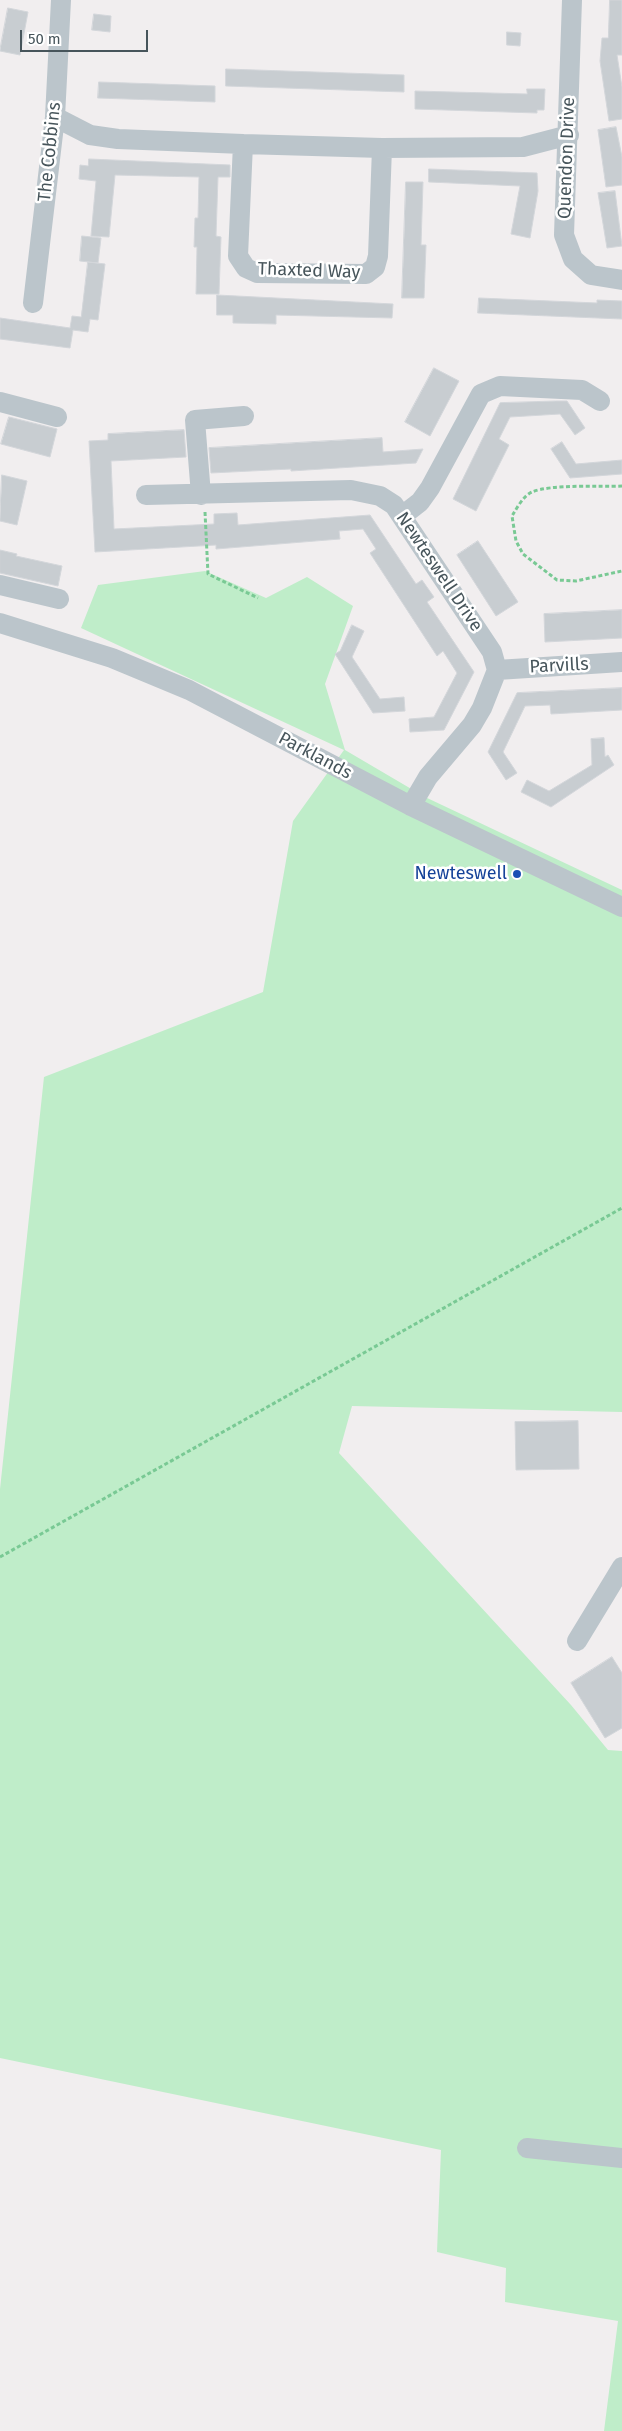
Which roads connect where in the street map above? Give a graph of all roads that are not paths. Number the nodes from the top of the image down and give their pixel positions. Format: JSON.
{"nodes":[{"id":1,"x":62,"y":0,"type":"edge"},
{"id":2,"x":572,"y":0,"type":"edge"},
{"id":3,"x":55,"y":117,"type":"junction"},
{"id":4,"x":569,"y":135,"type":"junction"},
{"id":5,"x":243,"y":144,"type":"junction"},
{"id":6,"x":382,"y":148,"type":"junction"},
{"id":7,"x":622,"y":280,"type":"edge"},
{"id":8,"x":33,"y":303,"type":"dead end"},
{"id":9,"x":600,"y":401,"type":"dead end"},
{"id":10,"x":0,"y":402,"type":"edge"},
{"id":11,"x":244,"y":416,"type":"dead end"},
{"id":12,"x":58,"y":417,"type":"dead end"},
{"id":13,"x":201,"y":495,"type":"junction"},
{"id":14,"x":146,"y":496,"type":"dead end"},
{"id":15,"x":402,"y":516,"type":"junction"},
{"id":16,"x":0,"y":585,"type":"edge"},
{"id":17,"x":59,"y":599,"type":"dead end"},
{"id":18,"x":0,"y":623,"type":"edge"},
{"id":19,"x":622,"y":662,"type":"edge"},
{"id":20,"x":497,"y":670,"type":"junction"},
{"id":21,"x":410,"y":806,"type":"junction"},
{"id":22,"x":622,"y":907,"type":"edge"},
{"id":23,"x":622,"y":1566,"type":"edge"},
{"id":24,"x":577,"y":1641,"type":"dead end"},
{"id":25,"x":527,"y":2148,"type":"dead end"},
{"id":26,"x":622,"y":2158,"type":"edge"}],
"edges":[{"from":1,"to":3,"type":"street","name":"The Cobbins"},
{"from":2,"to":4,"type":"street","name":"Quendon Drive"},
{"from":3,"to":5,"type":"street"},
{"from":3,"to":8,"type":"street","name":"The Cobbins"},
{"from":4,"to":6,"type":"street"},
{"from":4,"to":7,"type":"street","name":"Quendon Drive"},
{"from":5,"to":6,"type":"street"},
{"from":5,"to":6,"type":"street","name":"Thaxted Way"},
{"from":9,"to":15,"type":"street"},
{"from":10,"to":12,"type":"street"},
{"from":11,"to":13,"type":"street"},
{"from":13,"to":14,"type":"street","name":"Newteswell Drive"},
{"from":13,"to":15,"type":"street","name":"Newteswell Drive"},
{"from":15,"to":20,"type":"street","name":"Newteswell Drive"},
{"from":16,"to":17,"type":"street"},
{"from":18,"to":21,"type":"street","name":"Parklands"},
{"from":19,"to":20,"type":"street","name":"Parvills"},
{"from":20,"to":21,"type":"street"},
{"from":21,"to":22,"type":"street","name":"Parklands"},
{"from":23,"to":24,"type":"street"},
{"from":25,"to":26,"type":"street"}]}
